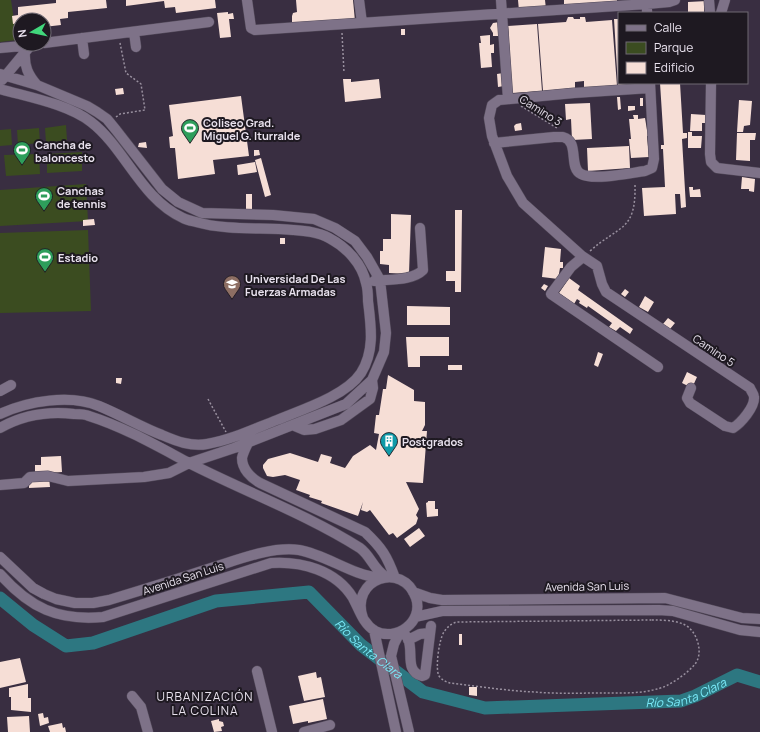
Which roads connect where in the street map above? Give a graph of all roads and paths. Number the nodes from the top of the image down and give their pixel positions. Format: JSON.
{"nodes":[{"id":1,"x":246,"y":0,"type":"edge"},
{"id":2,"x":359,"y":0,"type":"edge"},
{"id":3,"x":501,"y":0,"type":"edge"},
{"id":4,"x":675,"y":0,"type":"edge"},
{"id":5,"x":709,"y":0,"type":"edge"},
{"id":6,"x":725,"y":0,"type":"edge"},
{"id":7,"x":647,"y":9,"type":"edge"},
{"id":8,"x":710,"y":12,"type":"edge"},
{"id":9,"x":720,"y":12,"type":"edge"},
{"id":10,"x":502,"y":15,"type":"junction"},
{"id":11,"x":209,"y":22,"type":"dead end"},
{"id":12,"x":362,"y":23,"type":"junction"},
{"id":13,"x":342,"y":25,"type":"junction"},
{"id":14,"x":134,"y":32,"type":"junction"},
{"id":15,"x":119,"y":33,"type":"junction"},
{"id":16,"x":82,"y":38,"type":"junction"},
{"id":17,"x":52,"y":42,"type":"edge"},
{"id":18,"x":0,"y":48,"type":"edge"},
{"id":19,"x":12,"y":48,"type":"edge"},
{"id":20,"x":136,"y":48,"type":"dead end"},
{"id":21,"x":26,"y":52,"type":"edge"},
{"id":22,"x":28,"y":52,"type":"edge"},
{"id":23,"x":84,"y":54,"type":"dead end"},
{"id":24,"x":344,"y":74,"type":"dead end"},
{"id":25,"x":2,"y":78,"type":"edge"},
{"id":26,"x":711,"y":84,"type":"edge"},
{"id":27,"x":36,"y":85,"type":"junction"},
{"id":28,"x":650,"y":86,"type":"edge"},
{"id":29,"x":0,"y":89,"type":"edge"},
{"id":30,"x":508,"y":99,"type":"junction"},
{"id":31,"x":110,"y":123,"type":"junction"},
{"id":32,"x":564,"y":137,"type":"junction"},
{"id":33,"x":494,"y":143,"type":"junction"},
{"id":34,"x":760,"y":173,"type":"edge"},
{"id":35,"x":635,"y":186,"type":"dead end"},
{"id":36,"x":314,"y":219,"type":"junction"},
{"id":37,"x":420,"y":228,"type":"dead end"},
{"id":38,"x":310,"y":232,"type":"junction"},
{"id":39,"x":582,"y":256,"type":"junction"},
{"id":40,"x":380,"y":280,"type":"junction"},
{"id":41,"x":366,"y":282,"type":"junction"},
{"id":42,"x":658,"y":367,"type":"dead end"},
{"id":43,"x":11,"y":385,"type":"dead end"},
{"id":44,"x":691,"y":388,"type":"dead end"},
{"id":45,"x":0,"y":390,"type":"edge"},
{"id":46,"x":208,"y":399,"type":"dead end"},
{"id":47,"x":0,"y":414,"type":"edge"},
{"id":48,"x":0,"y":428,"type":"edge"},
{"id":49,"x":232,"y":443,"type":"junction"},
{"id":50,"x":248,"y":443,"type":"junction"},
{"id":51,"x":204,"y":445,"type":"junction"},
{"id":52,"x":203,"y":459,"type":"junction"},
{"id":53,"x":189,"y":463,"type":"junction"},
{"id":54,"x":246,"y":470,"type":"junction"},
{"id":55,"x":206,"y":471,"type":"junction"},
{"id":56,"x":0,"y":485,"type":"edge"},
{"id":57,"x":308,"y":505,"type":"junction"},
{"id":58,"x":302,"y":516,"type":"junction"},
{"id":59,"x":349,"y":523,"type":"junction"},
{"id":60,"x":341,"y":537,"type":"junction"},
{"id":61,"x":0,"y":557,"type":"edge"},
{"id":62,"x":0,"y":574,"type":"edge"},
{"id":63,"x":387,"y":578,"type":"junction"},
{"id":64,"x":413,"y":592,"type":"junction"},
{"id":65,"x":415,"y":617,"type":"junction"},
{"id":66,"x":363,"y":618,"type":"junction"},
{"id":67,"x":760,"y":619,"type":"edge"},
{"id":68,"x":471,"y":621,"type":"joint"},
{"id":69,"x":374,"y":630,"type":"junction"},
{"id":70,"x":401,"y":632,"type":"junction"},
{"id":71,"x":760,"y":632,"type":"edge"},
{"id":72,"x":408,"y":640,"type":"junction"},
{"id":73,"x":257,"y":671,"type":"dead end"},
{"id":74,"x":132,"y":696,"type":"dead end"},
{"id":75,"x":330,"y":725,"type":"dead end"},
{"id":76,"x":148,"y":732,"type":"edge"},
{"id":77,"x":272,"y":732,"type":"edge"},
{"id":78,"x":304,"y":732,"type":"edge"},
{"id":79,"x":396,"y":732,"type":"edge"},
{"id":80,"x":409,"y":732,"type":"edge"}],
"edges":[{"from":1,"to":13,"type":"street"},
{"from":2,"to":12,"type":"street"},
{"from":3,"to":10,"type":"street"},
{"from":4,"to":7,"type":"street"},
{"from":5,"to":8,"type":"street"},
{"from":6,"to":9,"type":"street"},
{"from":7,"to":10,"type":"street"},
{"from":10,"to":12,"type":"street"},
{"from":10,"to":30,"type":"street"},
{"from":11,"to":14,"type":"street"},
{"from":12,"to":13,"type":"street"},
{"from":13,"to":24,"type":"path"},
{"from":14,"to":15,"type":"street"},
{"from":14,"to":20,"type":"street"},
{"from":15,"to":16,"type":"street"},
{"from":15,"to":31,"type":"path"},
{"from":16,"to":17,"type":"street"},
{"from":16,"to":23,"type":"street"},
{"from":18,"to":19,"type":"street"},
{"from":21,"to":25,"type":"street"},
{"from":22,"to":27,"type":"street"},
{"from":25,"to":27,"type":"street"},
{"from":26,"to":34,"type":"street"},
{"from":27,"to":31,"type":"street"},
{"from":28,"to":30,"type":"street"},
{"from":28,"to":32,"type":"street"},
{"from":29,"to":38,"type":"street"},
{"from":30,"to":32,"type":"path","name":"Camino 3"},
{"from":30,"to":33,"type":"street"},
{"from":31,"to":36,"type":"street"},
{"from":32,"to":33,"type":"street"},
{"from":33,"to":39,"type":"street"},
{"from":35,"to":39,"type":"path"},
{"from":36,"to":38,"type":"street"},
{"from":36,"to":40,"type":"street"},
{"from":37,"to":40,"type":"street"},
{"from":38,"to":41,"type":"street"},
{"from":39,"to":42,"type":"street"},
{"from":39,"to":44,"type":"street","name":"Camino 5"},
{"from":40,"to":41,"type":"street"},
{"from":40,"to":50,"type":"street"},
{"from":41,"to":49,"type":"street"},
{"from":43,"to":45,"type":"street"},
{"from":46,"to":49,"type":"path"},
{"from":47,"to":51,"type":"street"},
{"from":48,"to":53,"type":"street"},
{"from":49,"to":50,"type":"street"},
{"from":49,"to":51,"type":"street"},
{"from":49,"to":52,"type":"street"},
{"from":49,"to":54,"type":"street"},
{"from":50,"to":54,"type":"street"},
{"from":51,"to":52,"type":"street"},
{"from":52,"to":53,"type":"street"},
{"from":52,"to":55,"type":"street"},
{"from":53,"to":55,"type":"street"},
{"from":53,"to":56,"type":"street"},
{"from":54,"to":57,"type":"street"},
{"from":55,"to":58,"type":"street"},
{"from":57,"to":58,"type":"street"},
{"from":57,"to":59,"type":"street"},
{"from":58,"to":60,"type":"street"},
{"from":59,"to":60,"type":"street"},
{"from":59,"to":63,"type":"street"},
{"from":60,"to":63,"type":"street"},
{"from":61,"to":63,"type":"street","name":"Avenida San Luis"},
{"from":62,"to":66,"type":"street","name":"Avenida San Luis"},
{"from":63,"to":64,"type":"street"},
{"from":63,"to":66,"type":"street"},
{"from":64,"to":65,"type":"street"},
{"from":64,"to":67,"type":"street","name":"Avenida San Luis"},
{"from":65,"to":70,"type":"street"},
{"from":65,"to":71,"type":"street"},
{"from":66,"to":69,"type":"street"},
{"from":68,"to":68,"type":"path"},
{"from":69,"to":70,"type":"street"},
{"from":69,"to":79,"type":"street"},
{"from":70,"to":72,"type":"street"},
{"from":70,"to":80,"type":"street"},
{"from":72,"to":72,"type":"street"},
{"from":73,"to":77,"type":"street"},
{"from":74,"to":76,"type":"street"},
{"from":75,"to":78,"type":"street"}]}
